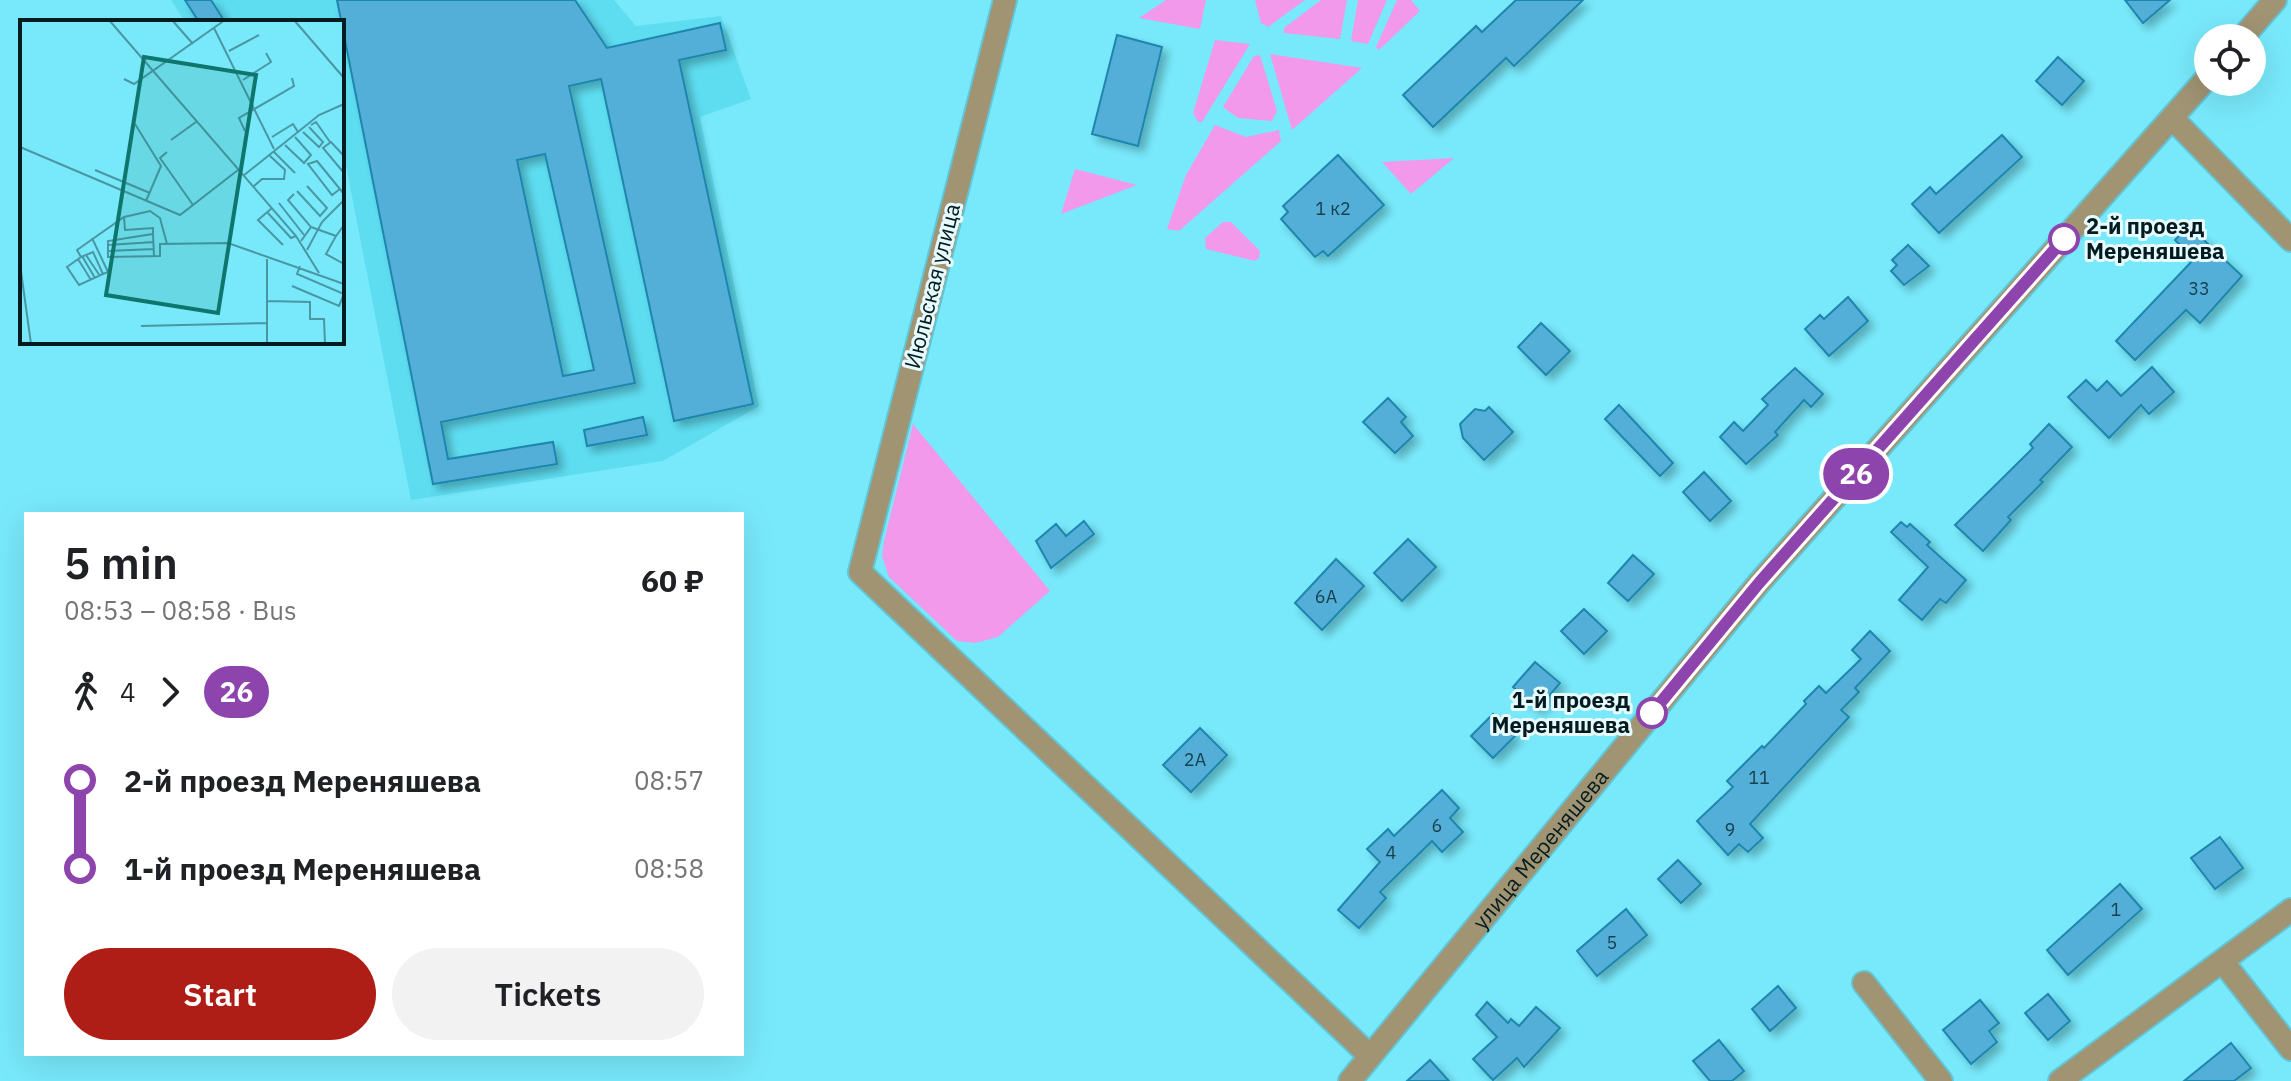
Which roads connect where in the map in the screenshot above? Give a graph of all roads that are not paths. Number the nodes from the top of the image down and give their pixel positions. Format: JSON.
{"nodes":[{"id":1,"x":1005,"y":0,"type":"edge"},
{"id":2,"x":2275,"y":0,"type":"edge"},
{"id":3,"x":2254,"y":24,"type":"edge"},
{"id":4,"x":2194,"y":93,"type":"edge"},
{"id":5,"x":2172,"y":118,"type":"junction"},
{"id":6,"x":2291,"y":240,"type":"edge"},
{"id":7,"x":2291,"y":910,"type":"edge"},
{"id":8,"x":2223,"y":962,"type":"junction"},
{"id":9,"x":1864,"y":983,"type":"dead end"},
{"id":10,"x":2291,"y":1049,"type":"edge"},
{"id":11,"x":1370,"y":1056,"type":"junction"},
{"id":12,"x":1350,"y":1081,"type":"edge"},
{"id":13,"x":1941,"y":1081,"type":"edge"},
{"id":14,"x":2060,"y":1081,"type":"edge"}],
"edges":[{"from":1,"to":11,"type":"street","name":"Июльская улица"},
{"from":2,"to":3,"type":"street"},
{"from":4,"to":5,"type":"street","name":"улица Мереняшева"},
{"from":5,"to":6,"type":"street"},
{"from":5,"to":11,"type":"street","name":"улица Мереняшева"},
{"from":7,"to":8,"type":"street"},
{"from":8,"to":10,"type":"street"},
{"from":8,"to":14,"type":"street"},
{"from":9,"to":13,"type":"street"},
{"from":11,"to":12,"type":"street","name":"улица Мереняшева"}]}
